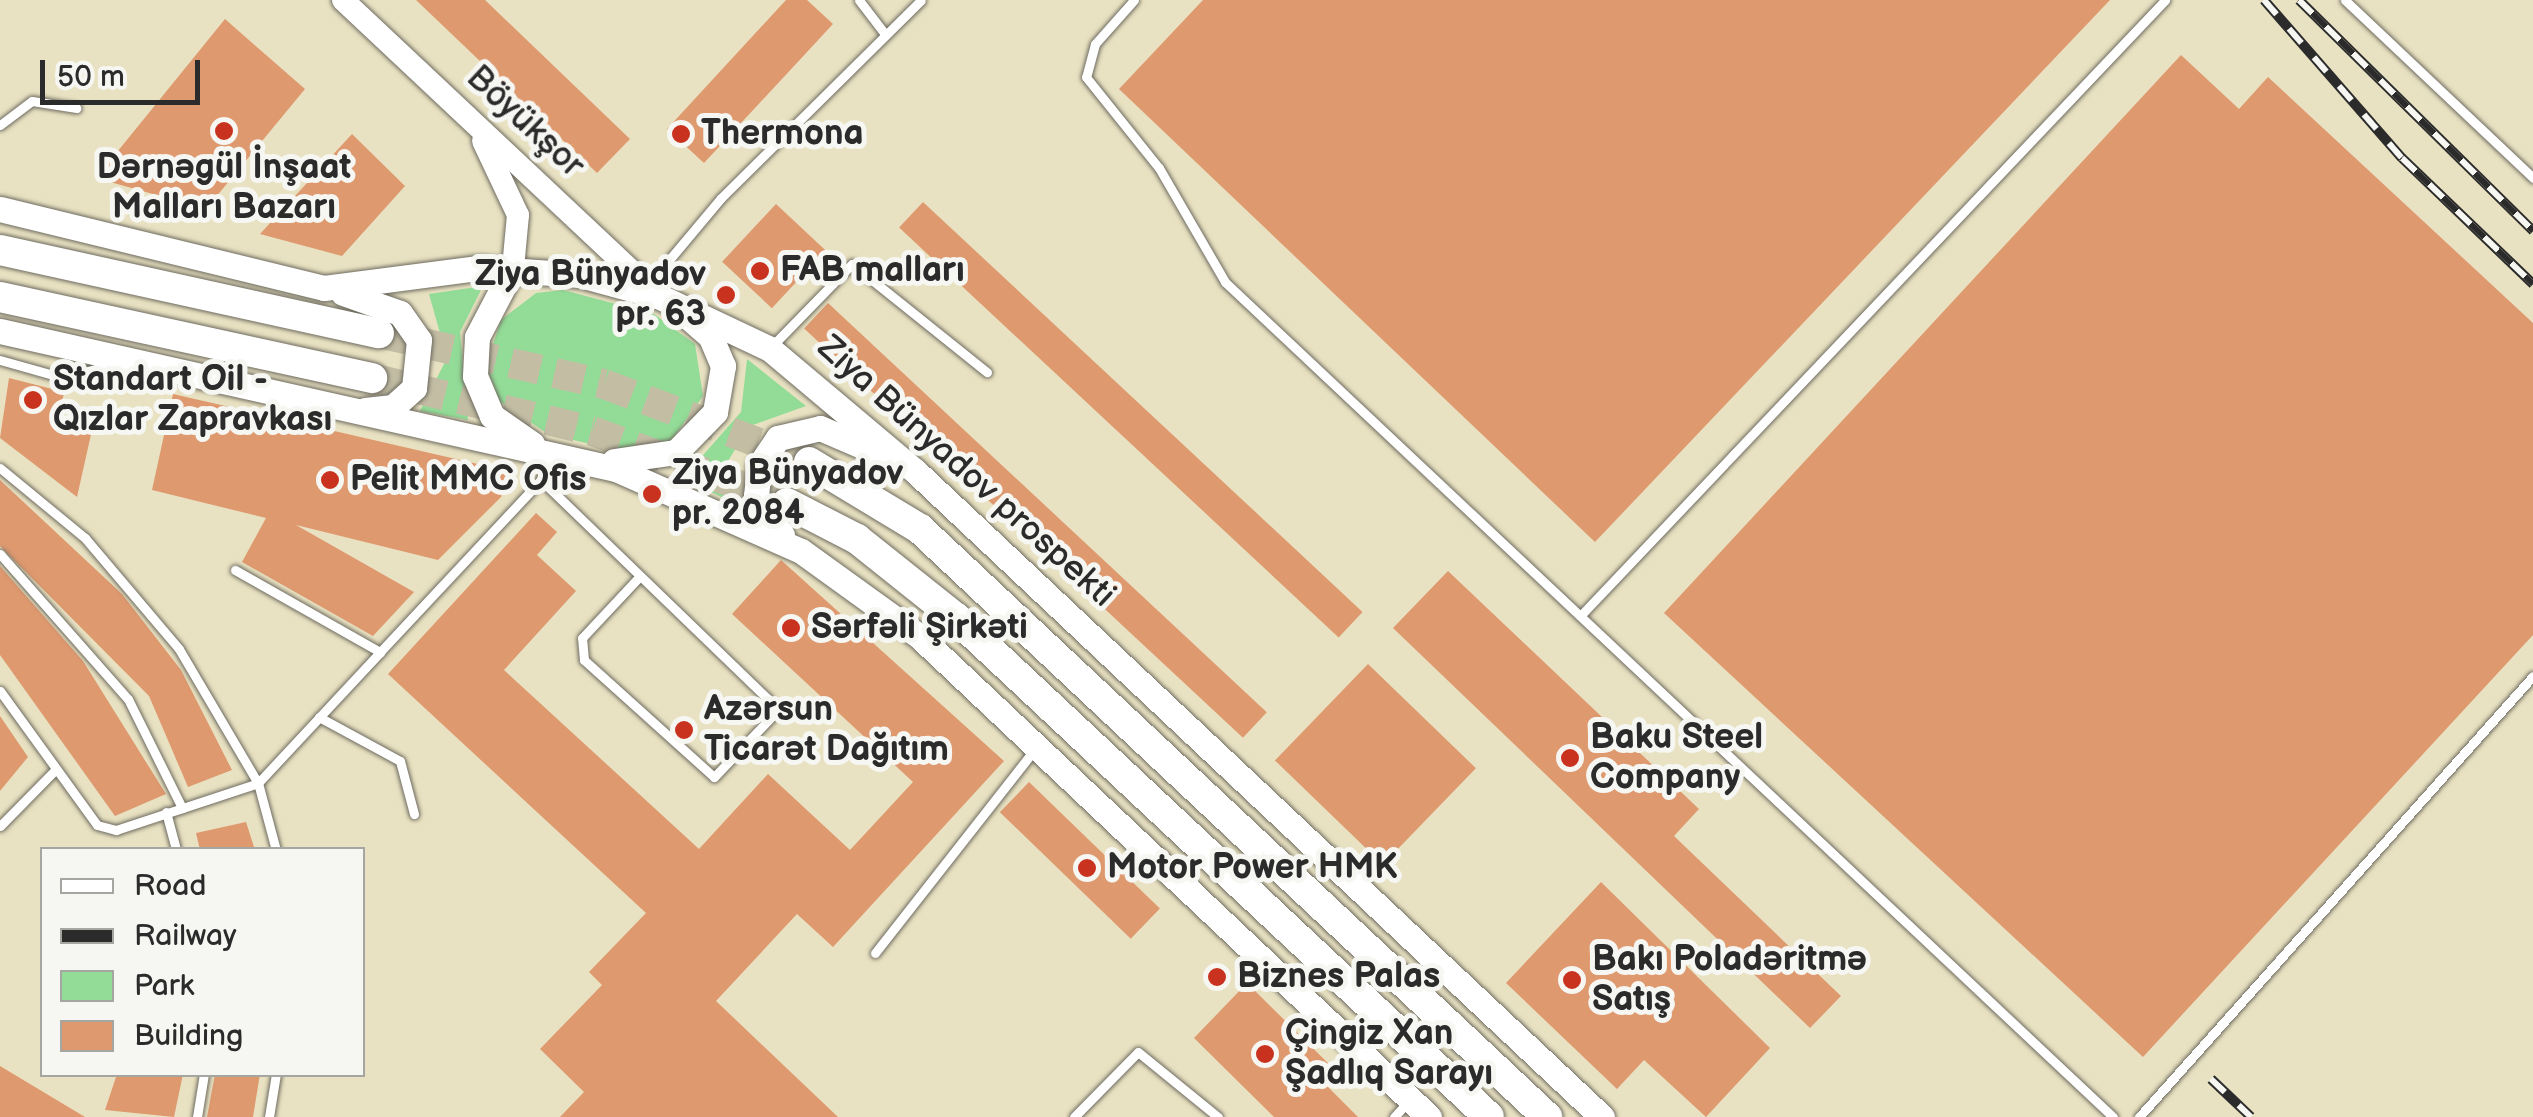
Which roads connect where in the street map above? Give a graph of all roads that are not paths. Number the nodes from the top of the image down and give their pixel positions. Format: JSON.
{"nodes":[{"id":1,"x":343,"y":0,"type":"edge"},
{"id":2,"x":859,"y":0,"type":"edge"},
{"id":3,"x":922,"y":0,"type":"edge"},
{"id":4,"x":1134,"y":0,"type":"edge"},
{"id":5,"x":2165,"y":0,"type":"edge"},
{"id":6,"x":2345,"y":0,"type":"edge"},
{"id":7,"x":885,"y":34,"type":"junction"},
{"id":8,"x":76,"y":108,"type":"dead end"},
{"id":9,"x":461,"y":109,"type":"junction"},
{"id":10,"x":0,"y":125,"type":"edge"},
{"id":11,"x":2533,"y":178,"type":"edge"},
{"id":12,"x":0,"y":209,"type":"edge"},
{"id":13,"x":0,"y":250,"type":"edge"},
{"id":14,"x":513,"y":268,"type":"junction"},
{"id":15,"x":324,"y":288,"type":"junction"},
{"id":16,"x":658,"y":296,"type":"junction"},
{"id":17,"x":0,"y":297,"type":"edge"},
{"id":18,"x":0,"y":331,"type":"edge"},
{"id":19,"x":379,"y":333,"type":"tunnel mouth"},
{"id":20,"x":770,"y":349,"type":"junction"},
{"id":21,"x":0,"y":360,"type":"edge"},
{"id":22,"x":122,"y":360,"type":"junction"},
{"id":23,"x":987,"y":372,"type":"dead end"},
{"id":24,"x":372,"y":378,"type":"tunnel mouth"},
{"id":25,"x":335,"y":408,"type":"junction"},
{"id":26,"x":549,"y":453,"type":"junction"},
{"id":27,"x":809,"y":462,"type":"tunnel mouth"},
{"id":28,"x":0,"y":468,"type":"edge"},
{"id":29,"x":914,"y":471,"type":"junction"},
{"id":30,"x":541,"y":480,"type":"junction"},
{"id":31,"x":787,"y":503,"type":"tunnel mouth"},
{"id":32,"x":802,"y":551,"type":"junction"},
{"id":33,"x":0,"y":554,"type":"edge"},
{"id":34,"x":235,"y":570,"type":"dead end"},
{"id":35,"x":640,"y":576,"type":"junction"},
{"id":36,"x":1582,"y":614,"type":"junction"},
{"id":37,"x":380,"y":652,"type":"junction"},
{"id":38,"x":2533,"y":676,"type":"edge"},
{"id":39,"x":0,"y":691,"type":"edge"},
{"id":40,"x":320,"y":717,"type":"junction"},
{"id":41,"x":1036,"y":747,"type":"junction"},
{"id":42,"x":53,"y":772,"type":"junction"},
{"id":43,"x":258,"y":783,"type":"junction"},
{"id":44,"x":182,"y":808,"type":"junction"},
{"id":45,"x":166,"y":812,"type":"junction"},
{"id":46,"x":414,"y":814,"type":"dead end"},
{"id":47,"x":0,"y":826,"type":"edge"},
{"id":48,"x":175,"y":847,"type":"edge"},
{"id":49,"x":275,"y":847,"type":"edge"},
{"id":50,"x":875,"y":953,"type":"dead end"},
{"id":51,"x":204,"y":1077,"type":"edge"},
{"id":52,"x":276,"y":1077,"type":"edge"},
{"id":53,"x":1411,"y":1111,"type":"edge"},
{"id":54,"x":197,"y":1117,"type":"edge"},
{"id":55,"x":270,"y":1117,"type":"edge"},
{"id":56,"x":1074,"y":1117,"type":"edge"},
{"id":57,"x":1218,"y":1117,"type":"edge"},
{"id":58,"x":1488,"y":1117,"type":"edge"},
{"id":59,"x":1547,"y":1117,"type":"edge"},
{"id":60,"x":1602,"y":1117,"type":"edge"},
{"id":61,"x":2113,"y":1117,"type":"edge"},
{"id":62,"x":2139,"y":1117,"type":"edge"}],
"edges":[{"from":1,"to":9,"type":"street","name":"Böyükşor"},
{"from":2,"to":7,"type":"lane"},
{"from":3,"to":7,"type":"lane"},
{"from":4,"to":36,"type":"lane"},
{"from":5,"to":36,"type":"lane"},
{"from":6,"to":11,"type":"lane"},
{"from":7,"to":16,"type":"lane"},
{"from":8,"to":10,"type":"lane"},
{"from":9,"to":14,"type":"street"},
{"from":9,"to":16,"type":"street","name":"Böyükşor"},
{"from":12,"to":15,"type":"main road","name":"Ziya Bünyadov prospekti"},
{"from":13,"to":19,"type":"main road"},
{"from":14,"to":15,"type":"main road","name":"Ziya Bünyadov prospekti"},
{"from":14,"to":16,"type":"main road","name":"Ziya Bünyadov prospekti"},
{"from":14,"to":26,"type":"main road"},
{"from":15,"to":25,"type":"main road"},
{"from":16,"to":20,"type":"main road","name":"Ziya Bünyadov prospekti"},
{"from":16,"to":26,"type":"main road"},
{"from":17,"to":24,"type":"main road"},
{"from":18,"to":22,"type":"main road"},
{"from":20,"to":23,"type":"lane"},
{"from":20,"to":29,"type":"main road","name":"Ziya Bünyadov prospekti"},
{"from":21,"to":22,"type":"lane"},
{"from":22,"to":25,"type":"main road"},
{"from":25,"to":26,"type":"main road"},
{"from":26,"to":30,"type":"lane"},
{"from":26,"to":32,"type":"main road"},
{"from":27,"to":59,"type":"main road","name":"Ziya Bünyadov prospekti"},
{"from":28,"to":43,"type":"lane"},
{"from":29,"to":32,"type":"main road"},
{"from":29,"to":60,"type":"main road","name":"Ziya Bünyadov prospekti"},
{"from":30,"to":35,"type":"lane"},
{"from":30,"to":37,"type":"lane"},
{"from":31,"to":58,"type":"main road"},
{"from":32,"to":41,"type":"main road"},
{"from":33,"to":44,"type":"lane"},
{"from":34,"to":37,"type":"lane"},
{"from":35,"to":35,"type":"lane"},
{"from":36,"to":61,"type":"lane"},
{"from":37,"to":40,"type":"lane"},
{"from":38,"to":62,"type":"lane"},
{"from":39,"to":42,"type":"lane"},
{"from":40,"to":43,"type":"lane"},
{"from":40,"to":46,"type":"lane"},
{"from":41,"to":50,"type":"lane"},
{"from":41,"to":53,"type":"main road"},
{"from":42,"to":45,"type":"lane"},
{"from":42,"to":47,"type":"lane"},
{"from":43,"to":44,"type":"lane"},
{"from":43,"to":49,"type":"lane"},
{"from":44,"to":45,"type":"lane"},
{"from":45,"to":48,"type":"lane"},
{"from":51,"to":54,"type":"lane"},
{"from":52,"to":55,"type":"lane"},
{"from":56,"to":57,"type":"lane"}]}
